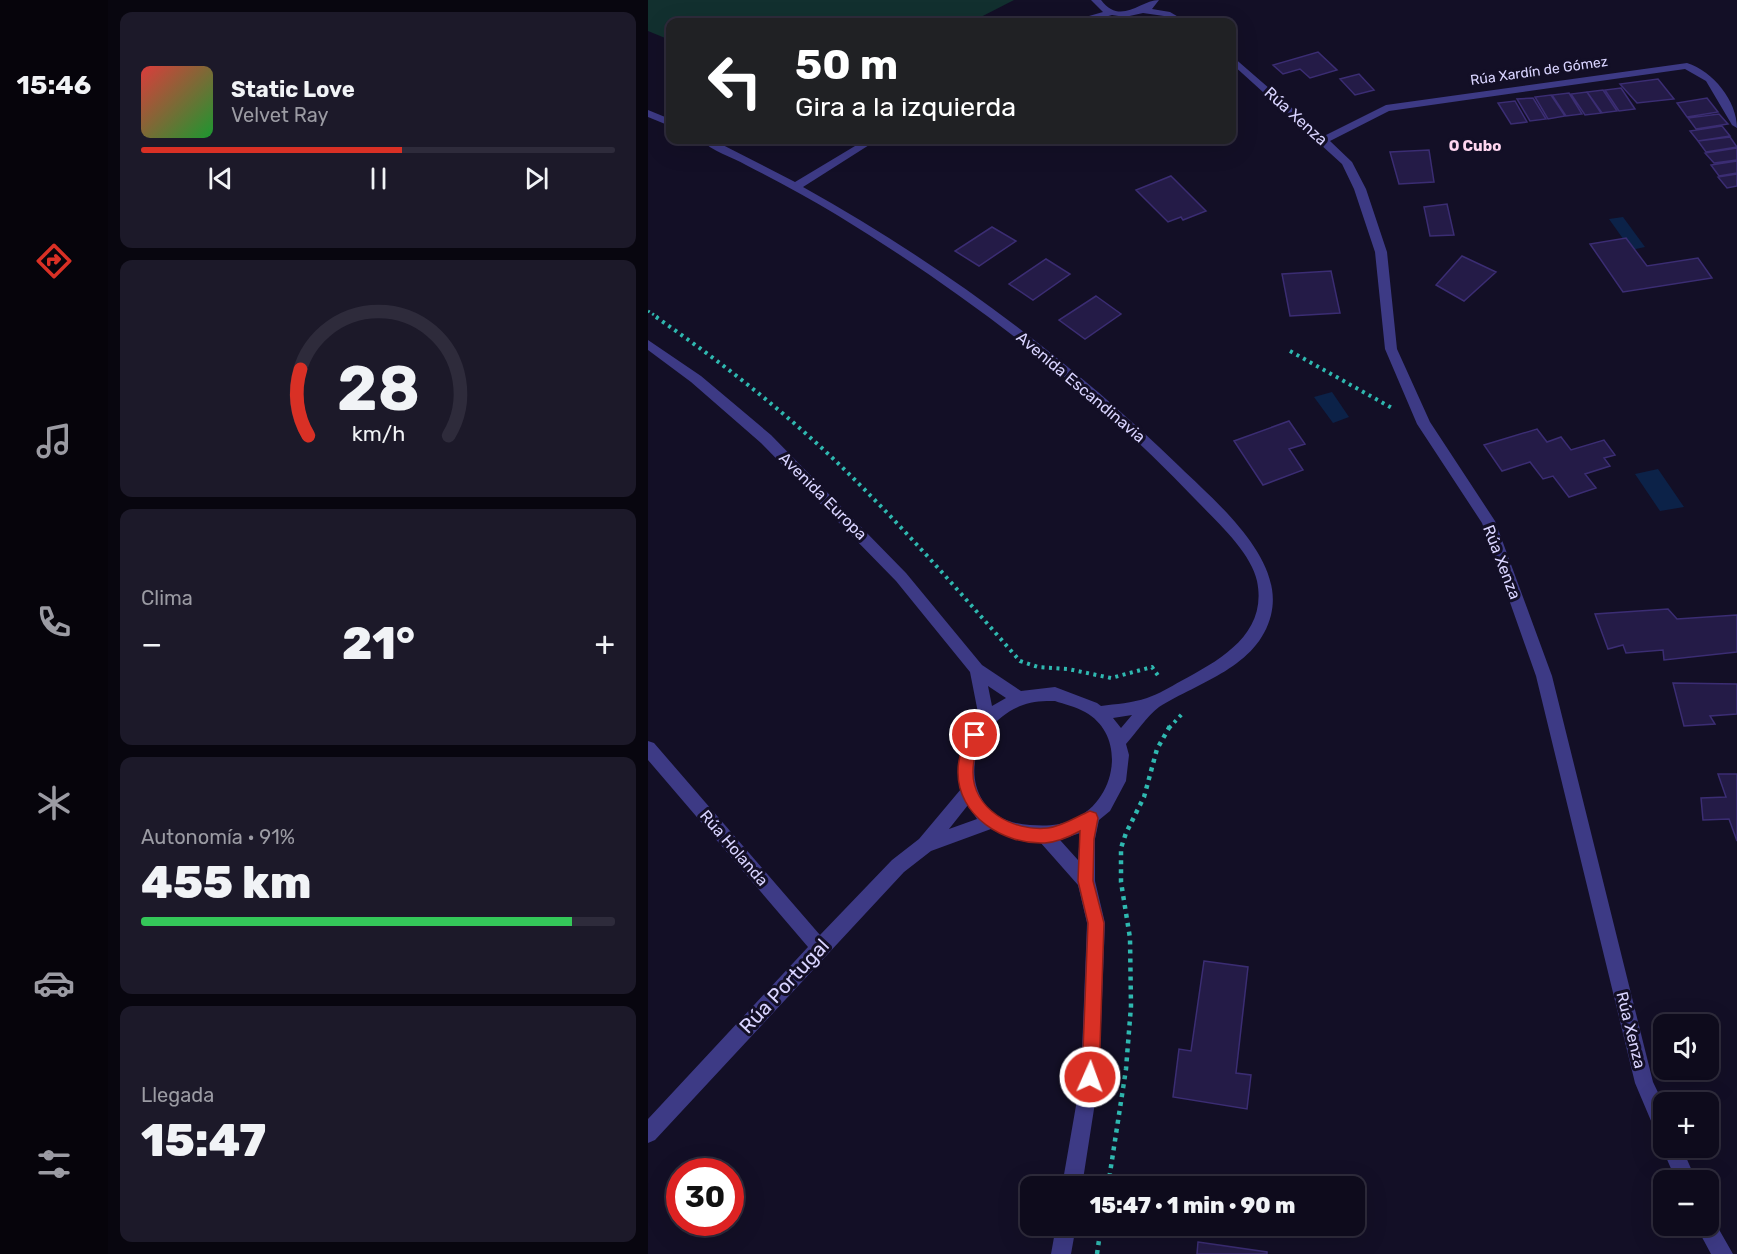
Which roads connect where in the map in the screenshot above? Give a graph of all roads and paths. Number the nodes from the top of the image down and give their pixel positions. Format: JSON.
{"nodes":[{"id":1,"x":1154,"y":1,"type":"edge"},
{"id":2,"x":1097,"y":2,"type":"edge"},
{"id":3,"x":1143,"y":10,"type":"junction"},
{"id":4,"x":1113,"y":12,"type":"junction"},
{"id":5,"x":1167,"y":14,"type":"junction"},
{"id":6,"x":1084,"y":18,"type":"edge"},
{"id":7,"x":1092,"y":18,"type":"edge"},
{"id":8,"x":1174,"y":18,"type":"edge"},
{"id":9,"x":1236,"y":63,"type":"edge"},
{"id":10,"x":648,"y":113,"type":"edge"},
{"id":11,"x":666,"y":121,"type":"edge"},
{"id":12,"x":1737,"y":125,"type":"edge"},
{"id":13,"x":1324,"y":140,"type":"junction"},
{"id":14,"x":714,"y":144,"type":"edge"},
{"id":15,"x":865,"y":144,"type":"edge"},
{"id":16,"x":798,"y":185,"type":"junction"},
{"id":17,"x":648,"y":311,"type":"edge"},
{"id":18,"x":648,"y":344,"type":"edge"},
{"id":19,"x":1290,"y":351,"type":"dead end"},
{"id":20,"x":1424,"y":424,"type":"junction"},
{"id":21,"x":1152,"y":667,"type":"dead end"},
{"id":22,"x":977,"y":670,"type":"junction"},
{"id":23,"x":1020,"y":699,"type":"junction"},
{"id":24,"x":1152,"y":704,"type":"junction"},
{"id":25,"x":1185,"y":711,"type":"dead end"},
{"id":26,"x":1101,"y":713,"type":"junction"},
{"id":27,"x":987,"y":720,"type":"junction"},
{"id":28,"x":1119,"y":741,"type":"junction"},
{"id":29,"x":648,"y":748,"type":"edge"},
{"id":30,"x":969,"y":791,"type":"junction"},
{"id":31,"x":1090,"y":818,"type":"junction"},
{"id":32,"x":992,"y":821,"type":"junction"},
{"id":33,"x":1045,"y":836,"type":"junction"},
{"id":34,"x":925,"y":845,"type":"junction"},
{"id":35,"x":1086,"y":881,"type":"junction"},
{"id":36,"x":820,"y":948,"type":"junction"},
{"id":37,"x":1653,"y":1103,"type":"edge"},
{"id":38,"x":648,"y":1133,"type":"edge"},
{"id":39,"x":1074,"y":1176,"type":"edge"},
{"id":40,"x":1109,"y":1176,"type":"edge"},
{"id":41,"x":1064,"y":1236,"type":"edge"},
{"id":42,"x":1100,"y":1236,"type":"edge"},
{"id":43,"x":1712,"y":1236,"type":"edge"},
{"id":44,"x":1061,"y":1254,"type":"edge"},
{"id":45,"x":1097,"y":1254,"type":"edge"},
{"id":46,"x":1723,"y":1254,"type":"edge"}],
"edges":[{"from":1,"to":3,"type":"street"},
{"from":1,"to":5,"type":"street"},
{"from":2,"to":4,"type":"street"},
{"from":2,"to":6,"type":"street"},
{"from":3,"to":4,"type":"street"},
{"from":3,"to":5,"type":"street"},
{"from":4,"to":7,"type":"street"},
{"from":5,"to":8,"type":"street"},
{"from":9,"to":13,"type":"street","name":"Rúa Xenza"},
{"from":10,"to":11,"type":"street"},
{"from":12,"to":13,"type":"street","name":"Rúa Xardín de Gómez"},
{"from":13,"to":20,"type":"street","name":"Rúa Xenza"},
{"from":14,"to":16,"type":"street","name":"Avenida Escandinavia"},
{"from":15,"to":16,"type":"street"},
{"from":16,"to":24,"type":"street","name":"Avenida Escandinavia"},
{"from":17,"to":21,"type":"path"},
{"from":18,"to":22,"type":"street","name":"Avenida Europa"},
{"from":19,"to":20,"type":"path"},
{"from":20,"to":37,"type":"street","name":"Rúa Xenza"},
{"from":22,"to":23,"type":"street","name":"Avenida Europa"},
{"from":22,"to":27,"type":"street","name":"Avenida Europa"},
{"from":23,"to":26,"type":"street"},
{"from":23,"to":27,"type":"street"},
{"from":24,"to":26,"type":"street","name":"Avenida Escandinavia"},
{"from":24,"to":28,"type":"street","name":"Avenida Escandinavia"},
{"from":25,"to":40,"type":"path"},
{"from":26,"to":28,"type":"street"},
{"from":27,"to":30,"type":"street"},
{"from":28,"to":31,"type":"street"},
{"from":29,"to":36,"type":"street","name":"Rúa Holanda"},
{"from":30,"to":32,"type":"street"},
{"from":30,"to":34,"type":"street","name":"Rúa Portugal"},
{"from":31,"to":33,"type":"street"},
{"from":31,"to":35,"type":"street"},
{"from":32,"to":33,"type":"street"},
{"from":32,"to":34,"type":"street","name":"Rúa Portugal"},
{"from":33,"to":35,"type":"street"},
{"from":34,"to":36,"type":"street","name":"Rúa Portugal"},
{"from":35,"to":39,"type":"street"},
{"from":36,"to":38,"type":"street","name":"Rúa Portugal"},
{"from":41,"to":44,"type":"street"},
{"from":42,"to":45,"type":"path"},
{"from":43,"to":46,"type":"street"}]}
